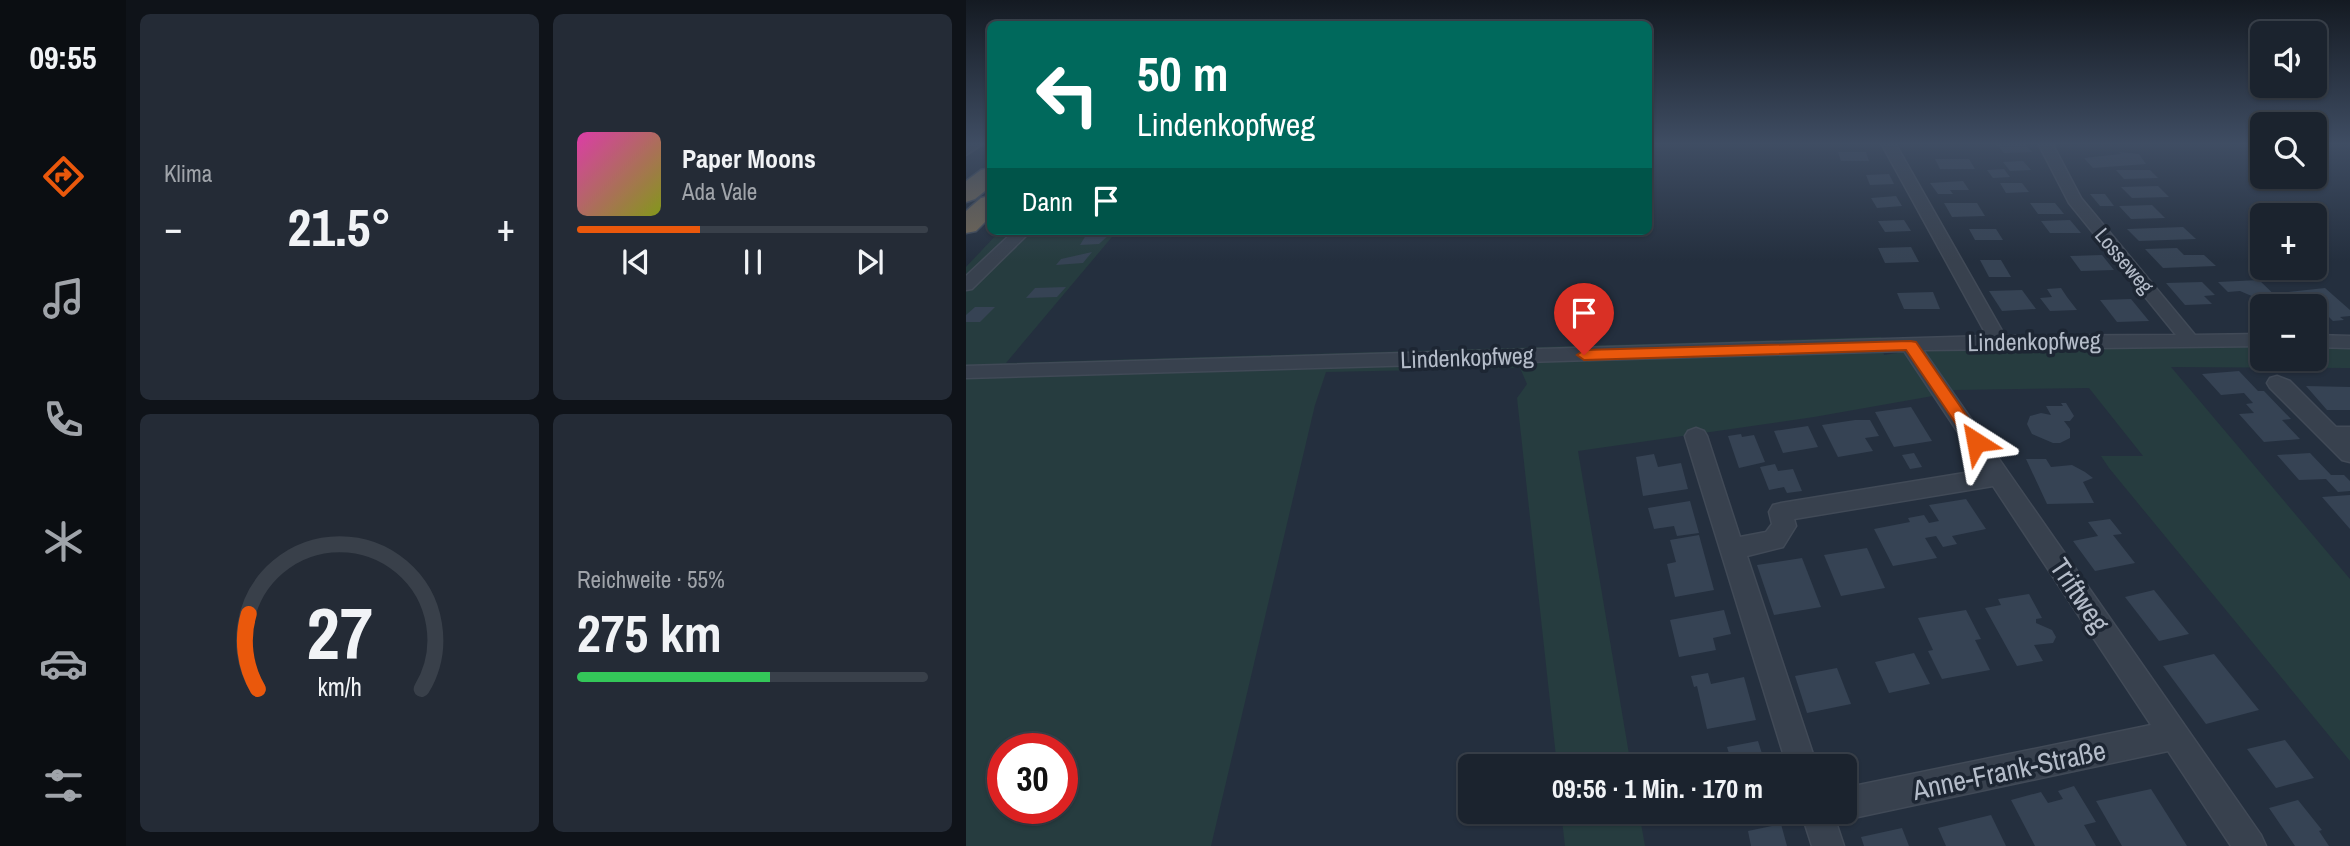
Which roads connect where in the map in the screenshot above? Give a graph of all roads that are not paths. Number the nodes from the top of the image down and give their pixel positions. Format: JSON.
{"nodes":[{"id":1,"x":981,"y":182,"type":"edge"},
{"id":2,"x":1910,"y":182,"type":"edge"},
{"id":3,"x":2065,"y":182,"type":"edge"},
{"id":4,"x":966,"y":194,"type":"edge"},
{"id":5,"x":987,"y":207,"type":"edge"},
{"id":6,"x":966,"y":225,"type":"edge"},
{"id":7,"x":1019,"y":235,"type":"edge"},
{"id":8,"x":966,"y":285,"type":"edge"},
{"id":9,"x":2189,"y":339,"type":"junction"},
{"id":10,"x":2250,"y":340,"type":"edge"},
{"id":11,"x":2327,"y":341,"type":"edge"},
{"id":12,"x":1999,"y":342,"type":"junction"},
{"id":13,"x":2350,"y":342,"type":"edge"},
{"id":14,"x":1910,"y":345,"type":"junction"},
{"id":15,"x":966,"y":372,"type":"edge"},
{"id":16,"x":2277,"y":383,"type":"dead end"},
{"id":17,"x":2341,"y":435,"type":"edge"},
{"id":18,"x":1696,"y":436,"type":"dead end"},
{"id":19,"x":2350,"y":454,"type":"edge"},
{"id":20,"x":2000,"y":476,"type":"junction"},
{"id":21,"x":1732,"y":549,"type":"junction"},
{"id":22,"x":2174,"y":735,"type":"junction"},
{"id":23,"x":1798,"y":754,"type":"edge"},
{"id":24,"x":1857,"y":801,"type":"edge"},
{"id":25,"x":1821,"y":824,"type":"edge"},
{"id":26,"x":1828,"y":846,"type":"edge"},
{"id":27,"x":2250,"y":846,"type":"edge"}],
"edges":[{"from":1,"to":4,"type":"highway"},
{"from":2,"to":12,"type":"street"},
{"from":3,"to":9,"type":"street","name":"Losseweg"},
{"from":5,"to":6,"type":"highway"},
{"from":7,"to":8,"type":"street"},
{"from":9,"to":10,"type":"street","name":"Lindenkopfweg"},
{"from":9,"to":12,"type":"street","name":"Lindenkopfweg"},
{"from":11,"to":13,"type":"street"},
{"from":12,"to":14,"type":"street","name":"Lindenkopfweg"},
{"from":14,"to":15,"type":"street","name":"Lindenkopfweg"},
{"from":14,"to":20,"type":"street","name":"Triftweg"},
{"from":16,"to":17,"type":"street"},
{"from":17,"to":19,"type":"street"},
{"from":18,"to":21,"type":"street"},
{"from":20,"to":21,"type":"street"},
{"from":20,"to":22,"type":"street","name":"Triftweg"},
{"from":21,"to":23,"type":"street"},
{"from":22,"to":24,"type":"street","name":"Anne-Frank-Straße"},
{"from":22,"to":27,"type":"street","name":"Triftweg"},
{"from":25,"to":26,"type":"street"}]}
